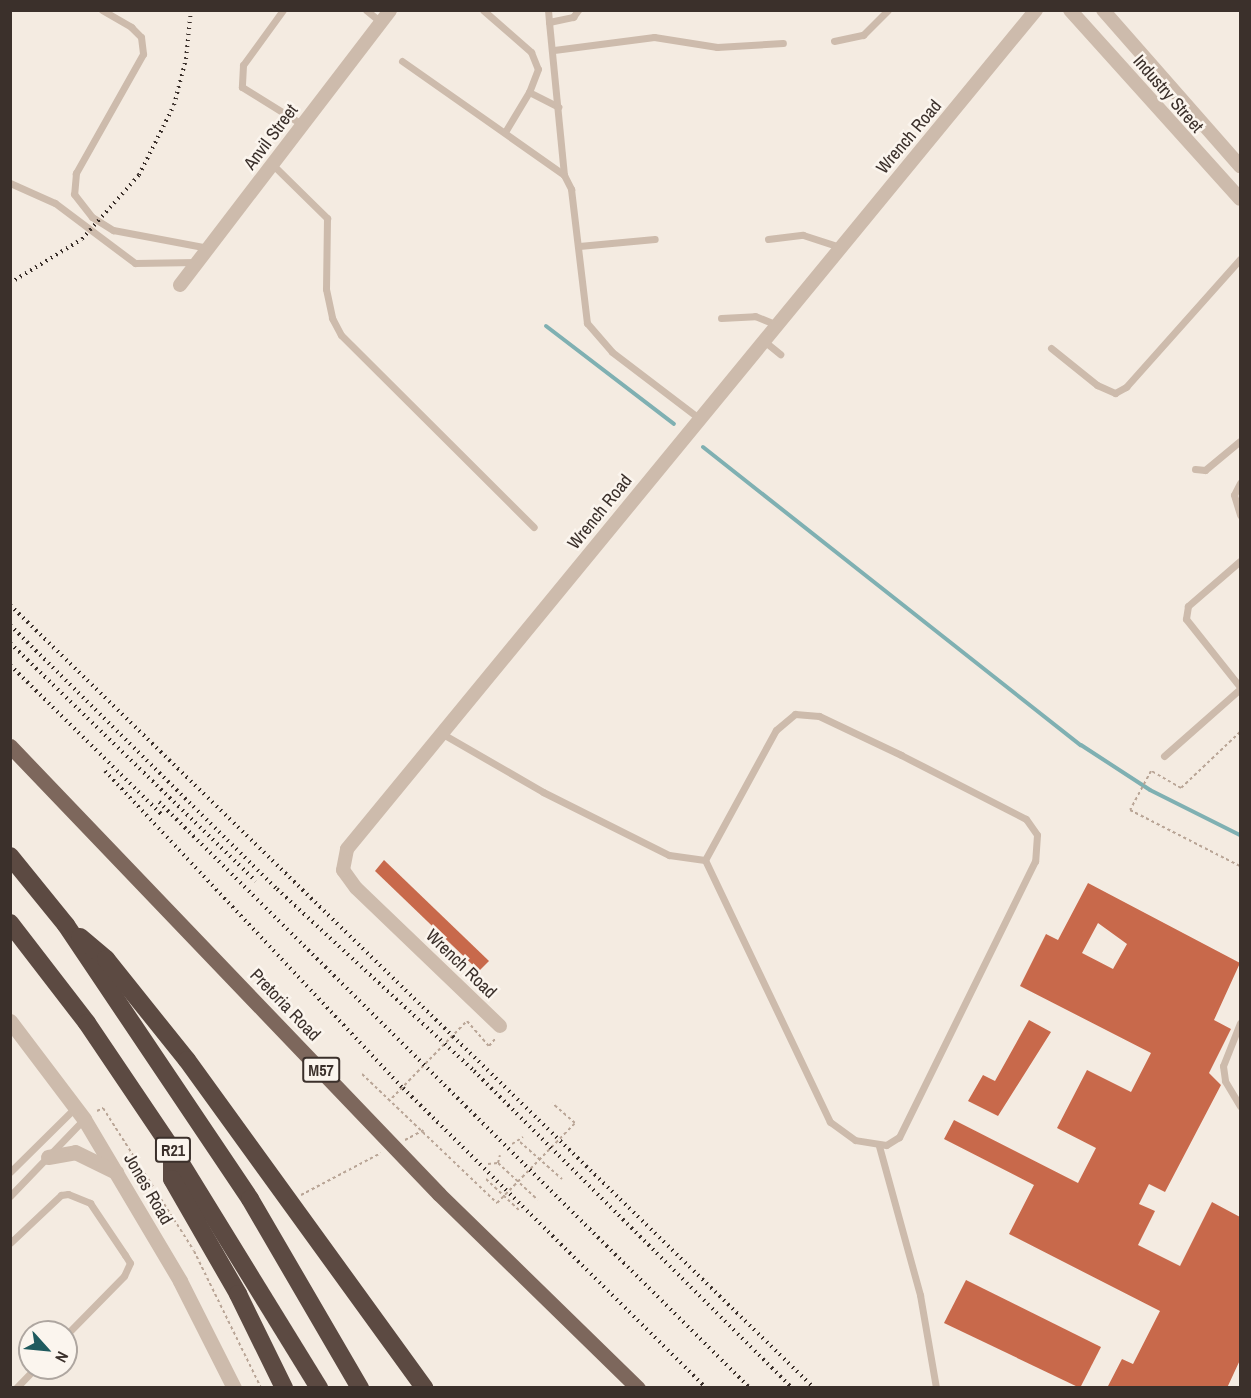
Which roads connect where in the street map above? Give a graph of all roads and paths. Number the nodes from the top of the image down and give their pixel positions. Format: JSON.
{"nodes":[{"id":1,"x":102,"y":10,"type":"edge"},
{"id":2,"x":283,"y":10,"type":"edge"},
{"id":3,"x":366,"y":10,"type":"edge"},
{"id":4,"x":483,"y":10,"type":"edge"},
{"id":5,"x":548,"y":10,"type":"edge"},
{"id":6,"x":578,"y":10,"type":"edge"},
{"id":7,"x":888,"y":10,"type":"edge"},
{"id":8,"x":1036,"y":10,"type":"edge"},
{"id":9,"x":1071,"y":10,"type":"edge"},
{"id":10,"x":1102,"y":10,"type":"edge"},
{"id":11,"x":385,"y":16,"type":"edge"},
{"id":12,"x":549,"y":22,"type":"junction"},
{"id":13,"x":834,"y":41,"type":"dead end"},
{"id":14,"x":783,"y":43,"type":"dead end"},
{"id":15,"x":554,"y":50,"type":"junction"},
{"id":16,"x":402,"y":61,"type":"dead end"},
{"id":17,"x":529,"y":92,"type":"junction"},
{"id":18,"x":558,"y":107,"type":"junction"},
{"id":19,"x":303,"y":125,"type":"junction"},
{"id":20,"x":505,"y":132,"type":"junction"},
{"id":21,"x":273,"y":165,"type":"junction"},
{"id":22,"x":1240,"y":166,"type":"edge"},
{"id":23,"x":564,"y":175,"type":"junction"},
{"id":24,"x":10,"y":183,"type":"edge"},
{"id":25,"x":1240,"y":199,"type":"edge"},
{"id":26,"x":655,"y":239,"type":"dead end"},
{"id":27,"x":768,"y":239,"type":"dead end"},
{"id":28,"x":579,"y":246,"type":"junction"},
{"id":29,"x":841,"y":247,"type":"junction"},
{"id":30,"x":208,"y":248,"type":"junction"},
{"id":31,"x":1240,"y":259,"type":"edge"},
{"id":32,"x":198,"y":262,"type":"junction"},
{"id":33,"x":180,"y":285,"type":"dead end"},
{"id":34,"x":721,"y":318,"type":"dead end"},
{"id":35,"x":777,"y":325,"type":"junction"},
{"id":36,"x":764,"y":341,"type":"junction"},
{"id":37,"x":1051,"y":348,"type":"dead end"},
{"id":38,"x":780,"y":354,"type":"dead end"},
{"id":39,"x":700,"y":419,"type":"junction"},
{"id":40,"x":1240,"y":441,"type":"edge"},
{"id":41,"x":1195,"y":468,"type":"dead end"},
{"id":42,"x":1240,"y":483,"type":"edge"},
{"id":43,"x":1240,"y":515,"type":"edge"},
{"id":44,"x":534,"y":527,"type":"dead end"},
{"id":45,"x":1240,"y":561,"type":"edge"},
{"id":46,"x":1240,"y":688,"type":"edge"},
{"id":47,"x":1240,"y":732,"type":"edge"},
{"id":48,"x":441,"y":733,"type":"junction"},
{"id":49,"x":10,"y":746,"type":"edge"},
{"id":50,"x":1164,"y":756,"type":"dead end"},
{"id":51,"x":10,"y":855,"type":"edge"},
{"id":52,"x":705,"y":860,"type":"junction"},
{"id":53,"x":1240,"y":866,"type":"edge"},
{"id":54,"x":10,"y":923,"type":"edge"},
{"id":55,"x":66,"y":925,"type":"junction"},
{"id":56,"x":10,"y":1021,"type":"edge"},
{"id":57,"x":1240,"y":1023,"type":"edge"},
{"id":58,"x":500,"y":1026,"type":"dead end"},
{"id":59,"x":486,"y":1043,"type":"dead end"},
{"id":60,"x":362,"y":1074,"type":"dead end"},
{"id":61,"x":391,"y":1099,"type":"junction"},
{"id":62,"x":552,"y":1103,"type":"dead end"},
{"id":63,"x":1240,"y":1106,"type":"edge"},
{"id":64,"x":103,"y":1108,"type":"dead end"},
{"id":65,"x":80,"y":1113,"type":"junction"},
{"id":66,"x":424,"y":1130,"type":"junction"},
{"id":67,"x":523,"y":1137,"type":"dead end"},
{"id":68,"x":403,"y":1141,"type":"dead end"},
{"id":69,"x":520,"y":1142,"type":"junction"},
{"id":70,"x":512,"y":1144,"type":"dead end"},
{"id":71,"x":879,"y":1146,"type":"junction"},
{"id":72,"x":172,"y":1149,"type":"junction"},
{"id":73,"x":382,"y":1152,"type":"dead end"},
{"id":74,"x":500,"y":1155,"type":"dead end"},
{"id":75,"x":48,"y":1157,"type":"junction"},
{"id":76,"x":540,"y":1159,"type":"junction"},
{"id":77,"x":498,"y":1163,"type":"junction"},
{"id":78,"x":488,"y":1164,"type":"dead end"},
{"id":79,"x":10,"y":1172,"type":"edge"},
{"id":80,"x":116,"y":1172,"type":"junction"},
{"id":81,"x":486,"y":1179,"type":"dead end"},
{"id":82,"x":562,"y":1179,"type":"dead end"},
{"id":83,"x":519,"y":1180,"type":"junction"},
{"id":84,"x":10,"y":1196,"type":"edge"},
{"id":85,"x":298,"y":1196,"type":"dead end"},
{"id":86,"x":505,"y":1196,"type":"junction"},
{"id":87,"x":538,"y":1200,"type":"dead end"},
{"id":88,"x":520,"y":1211,"type":"dead end"},
{"id":89,"x":10,"y":1244,"type":"edge"},
{"id":90,"x":204,"y":1245,"type":"dead end"},
{"id":91,"x":194,"y":1251,"type":"junction"},
{"id":92,"x":78,"y":1323,"type":"edge"},
{"id":93,"x":395,"y":1351,"type":"junction"},
{"id":94,"x":234,"y":1388,"type":"edge"},
{"id":95,"x":261,"y":1388,"type":"edge"},
{"id":96,"x":284,"y":1388,"type":"edge"},
{"id":97,"x":319,"y":1388,"type":"edge"},
{"id":98,"x":360,"y":1388,"type":"edge"},
{"id":99,"x":413,"y":1388,"type":"edge"},
{"id":100,"x":424,"y":1388,"type":"edge"},
{"id":101,"x":638,"y":1388,"type":"edge"},
{"id":102,"x":936,"y":1388,"type":"edge"}],
"edges":[{"from":1,"to":30,"type":"lane"},
{"from":2,"to":19,"type":"lane"},
{"from":3,"to":11,"type":"lane"},
{"from":4,"to":17,"type":"lane"},
{"from":5,"to":12,"type":"lane"},
{"from":6,"to":12,"type":"lane"},
{"from":7,"to":13,"type":"lane"},
{"from":8,"to":29,"type":"street","name":"Wrench Road"},
{"from":9,"to":25,"type":"street","name":"Industry Street"},
{"from":10,"to":22,"type":"street","name":"Industry Street"},
{"from":11,"to":19,"type":"street","name":"Anvil Street"},
{"from":12,"to":15,"type":"lane"},
{"from":14,"to":15,"type":"lane"},
{"from":15,"to":18,"type":"lane"},
{"from":16,"to":20,"type":"lane"},
{"from":17,"to":18,"type":"lane"},
{"from":17,"to":20,"type":"lane"},
{"from":18,"to":23,"type":"lane"},
{"from":19,"to":21,"type":"street","name":"Anvil Street"},
{"from":20,"to":23,"type":"lane"},
{"from":21,"to":30,"type":"street","name":"Anvil Street"},
{"from":21,"to":44,"type":"lane"},
{"from":23,"to":28,"type":"lane"},
{"from":24,"to":32,"type":"lane"},
{"from":26,"to":28,"type":"lane"},
{"from":27,"to":29,"type":"lane"},
{"from":28,"to":39,"type":"lane"},
{"from":29,"to":35,"type":"street","name":"Wrench Road"},
{"from":30,"to":32,"type":"street","name":"Anvil Street"},
{"from":31,"to":37,"type":"lane"},
{"from":32,"to":33,"type":"street","name":"Anvil Street"},
{"from":34,"to":35,"type":"lane"},
{"from":35,"to":36,"type":"street","name":"Wrench Road"},
{"from":36,"to":38,"type":"lane"},
{"from":36,"to":39,"type":"street","name":"Wrench Road"},
{"from":39,"to":48,"type":"street","name":"Wrench Road"},
{"from":40,"to":41,"type":"lane"},
{"from":42,"to":43,"type":"lane"},
{"from":45,"to":46,"type":"lane"},
{"from":46,"to":50,"type":"lane"},
{"from":47,"to":53,"type":"path"},
{"from":48,"to":52,"type":"lane"},
{"from":48,"to":58,"type":"street","name":"Wrench Road"},
{"from":49,"to":101,"type":"main road","name":"Pretoria Road","number":"M57"},
{"from":51,"to":55,"type":"highway","number":"R21"},
{"from":52,"to":71,"type":"lane"},
{"from":52,"to":71,"type":"lane"},
{"from":54,"to":72,"type":"highway","number":"R21"},
{"from":55,"to":93,"type":"highway"},
{"from":55,"to":98,"type":"highway","number":"R21"},
{"from":56,"to":65,"type":"street","name":"Jones Road"},
{"from":57,"to":63,"type":"lane"},
{"from":59,"to":61,"type":"path"},
{"from":60,"to":61,"type":"path"},
{"from":61,"to":66,"type":"path"},
{"from":62,"to":76,"type":"path"},
{"from":64,"to":91,"type":"path"},
{"from":65,"to":75,"type":"lane"},
{"from":65,"to":79,"type":"lane"},
{"from":65,"to":80,"type":"street","name":"Jones Road"},
{"from":66,"to":68,"type":"path"},
{"from":66,"to":86,"type":"path"},
{"from":67,"to":69,"type":"path"},
{"from":69,"to":70,"type":"path"},
{"from":69,"to":76,"type":"path"},
{"from":71,"to":102,"type":"lane"},
{"from":72,"to":96,"type":"highway"},
{"from":72,"to":97,"type":"highway","number":"R21"},
{"from":73,"to":85,"type":"path"},
{"from":74,"to":77,"type":"path"},
{"from":75,"to":80,"type":"street"},
{"from":75,"to":84,"type":"lane"},
{"from":76,"to":82,"type":"path"},
{"from":76,"to":83,"type":"path"},
{"from":77,"to":78,"type":"path"},
{"from":77,"to":83,"type":"path"},
{"from":80,"to":94,"type":"street","name":"Jones Road"},
{"from":81,"to":86,"type":"path"},
{"from":83,"to":86,"type":"path"},
{"from":83,"to":87,"type":"path"},
{"from":86,"to":88,"type":"path"},
{"from":89,"to":92,"type":"lane"},
{"from":90,"to":91,"type":"path"},
{"from":91,"to":95,"type":"path"},
{"from":93,"to":99,"type":"highway"},
{"from":93,"to":100,"type":"highway"}]}
